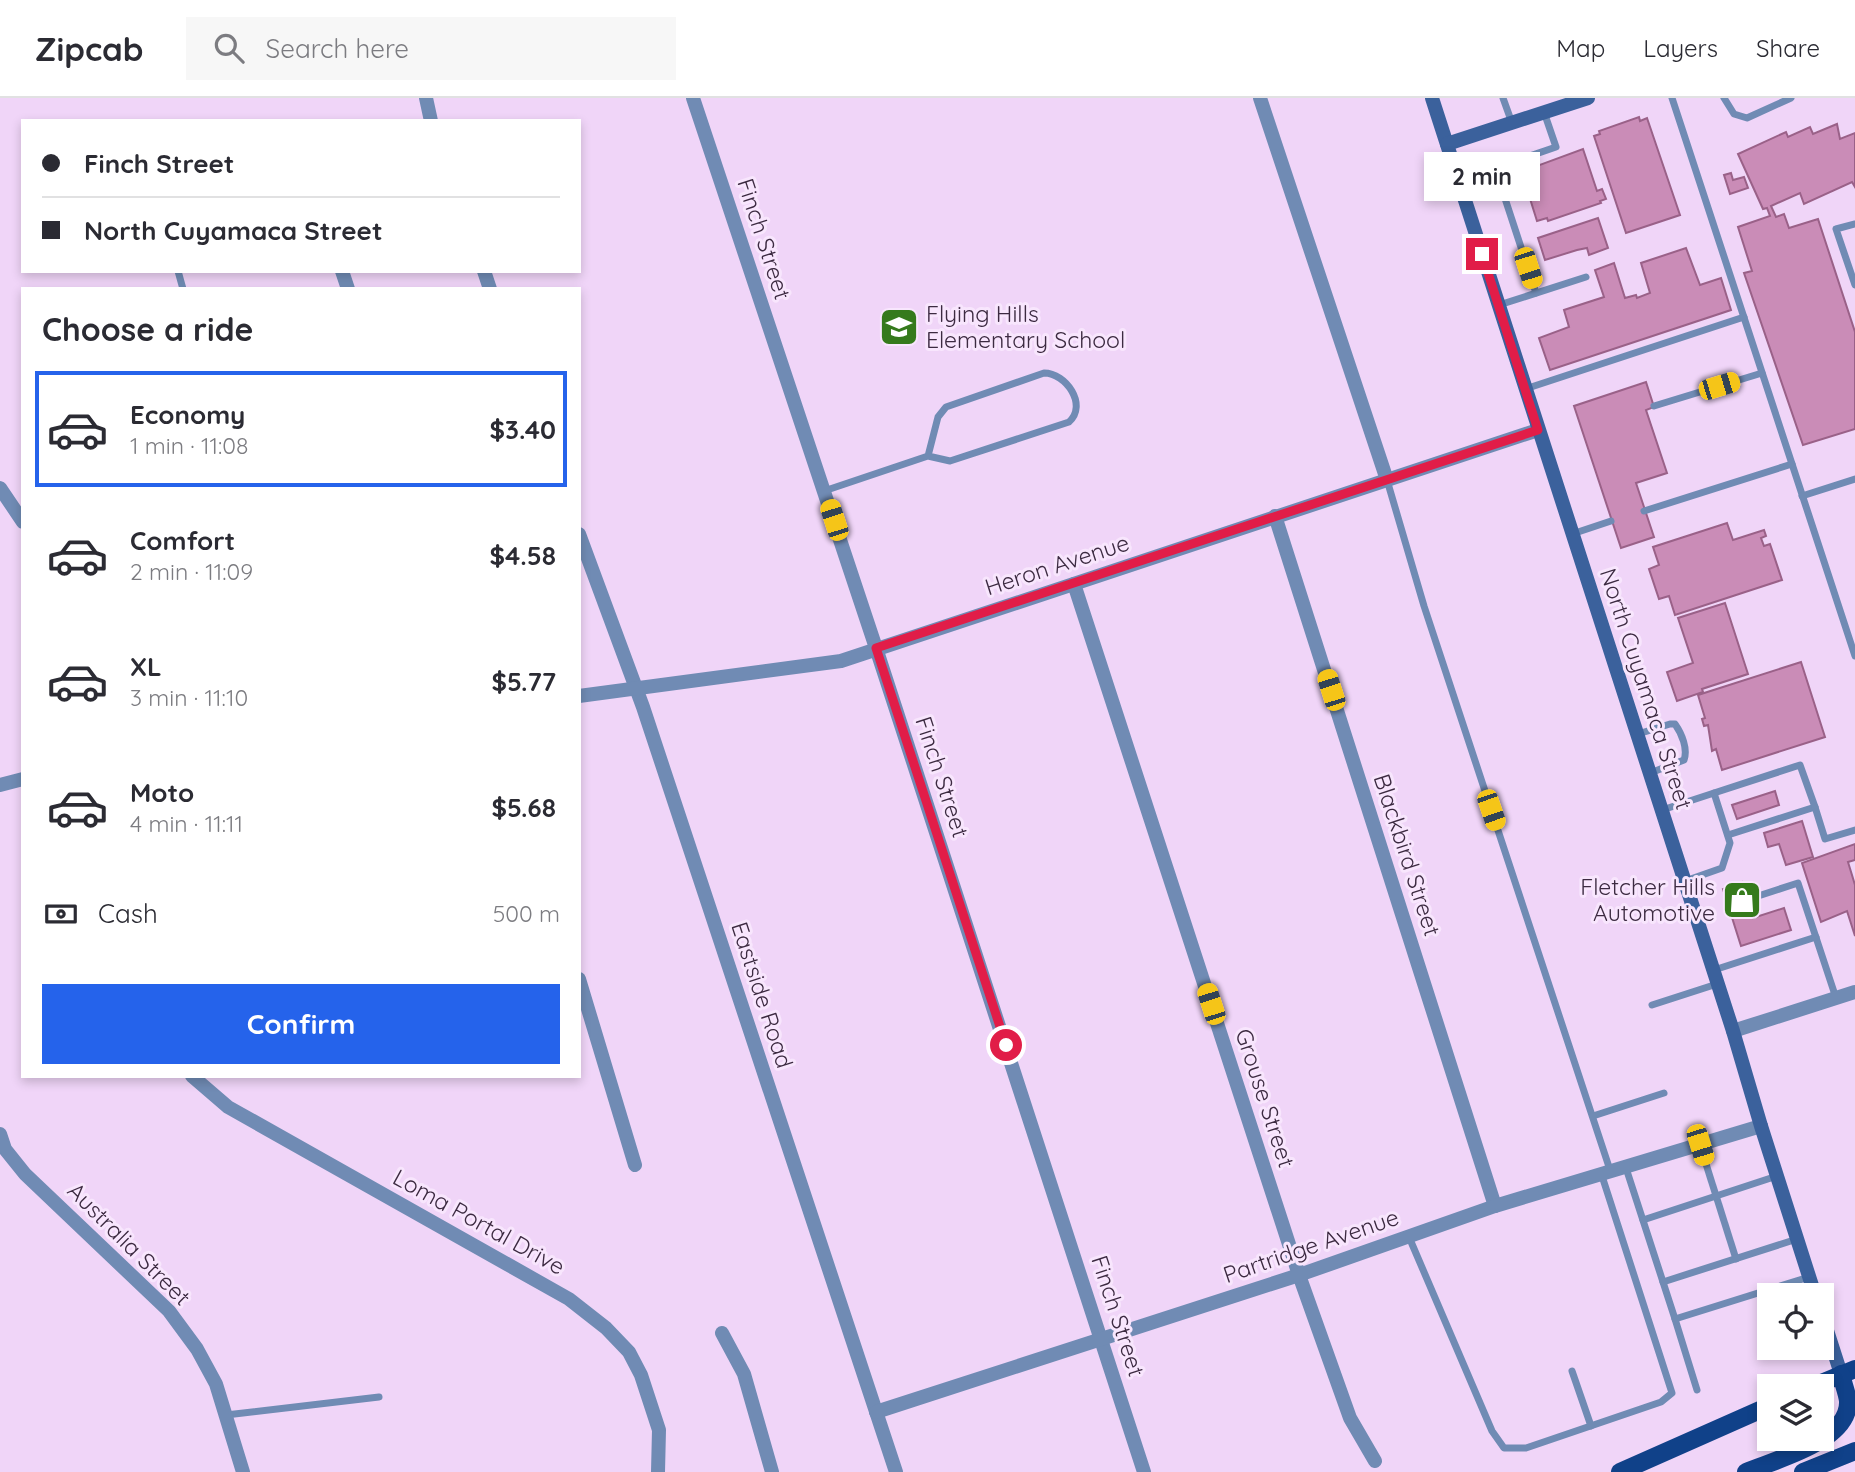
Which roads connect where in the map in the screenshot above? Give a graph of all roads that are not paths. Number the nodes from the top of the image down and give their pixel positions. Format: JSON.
{"nodes":[{"id":1,"x":426,"y":98,"type":"edge"},
{"id":2,"x":692,"y":98,"type":"edge"},
{"id":3,"x":1260,"y":98,"type":"edge"},
{"id":4,"x":1432,"y":98,"type":"edge"},
{"id":5,"x":1503,"y":98,"type":"edge"},
{"id":6,"x":1588,"y":98,"type":"edge"},
{"id":7,"x":1672,"y":98,"type":"edge"},
{"id":8,"x":1724,"y":98,"type":"edge"},
{"id":9,"x":1791,"y":98,"type":"edge"},
{"id":10,"x":1544,"y":112,"type":"junction"},
{"id":11,"x":431,"y":119,"type":"edge"},
{"id":12,"x":1513,"y":123,"type":"junction"},
{"id":13,"x":1447,"y":144,"type":"junction"},
{"id":14,"x":1855,"y":224,"type":"edge"},
{"id":15,"x":1586,"y":277,"type":"dead end"},
{"id":16,"x":1855,"y":285,"type":"edge"},
{"id":17,"x":1536,"y":293,"type":"junction"},
{"id":18,"x":1498,"y":305,"type":"junction"},
{"id":19,"x":1744,"y":317,"type":"junction"},
{"id":20,"x":1762,"y":373,"type":"junction"},
{"id":21,"x":1525,"y":389,"type":"junction"},
{"id":22,"x":1654,"y":406,"type":"dead end"},
{"id":23,"x":1538,"y":430,"type":"junction"},
{"id":24,"x":928,"y":456,"type":"junction"},
{"id":25,"x":1792,"y":464,"type":"junction"},
{"id":26,"x":1855,"y":479,"type":"edge"},
{"id":27,"x":1387,"y":480,"type":"junction"},
{"id":28,"x":0,"y":488,"type":"edge"},
{"id":29,"x":824,"y":491,"type":"junction"},
{"id":30,"x":1802,"y":496,"type":"junction"},
{"id":31,"x":1644,"y":511,"type":"dead end"},
{"id":32,"x":1275,"y":516,"type":"junction"},
{"id":33,"x":21,"y":519,"type":"edge"},
{"id":34,"x":1611,"y":521,"type":"dead end"},
{"id":35,"x":1572,"y":534,"type":"junction"},
{"id":36,"x":581,"y":539,"type":"edge"},
{"id":37,"x":1074,"y":584,"type":"junction"},
{"id":38,"x":876,"y":648,"type":"junction"},
{"id":39,"x":1855,"y":656,"type":"edge"},
{"id":40,"x":636,"y":690,"type":"junction"},
{"id":41,"x":581,"y":696,"type":"edge"},
{"id":42,"x":1637,"y":734,"type":"junction"},
{"id":43,"x":1650,"y":773,"type":"junction"},
{"id":44,"x":21,"y":780,"type":"edge"},
{"id":45,"x":0,"y":785,"type":"edge"},
{"id":46,"x":1714,"y":793,"type":"junction"},
{"id":47,"x":1815,"y":807,"type":"junction"},
{"id":48,"x":1662,"y":810,"type":"junction"},
{"id":49,"x":1855,"y":830,"type":"edge"},
{"id":50,"x":1728,"y":835,"type":"junction"},
{"id":51,"x":1685,"y":881,"type":"junction"},
{"id":52,"x":1752,"y":898,"type":"dead end"},
{"id":53,"x":1816,"y":937,"type":"junction"},
{"id":54,"x":1716,"y":977,"type":"junction"},
{"id":55,"x":581,"y":986,"type":"edge"},
{"id":56,"x":1855,"y":992,"type":"edge"},
{"id":57,"x":1836,"y":998,"type":"junction"},
{"id":58,"x":1651,"y":1005,"type":"dead end"},
{"id":59,"x":1733,"y":1031,"type":"junction"},
{"id":60,"x":194,"y":1078,"type":"edge"},
{"id":61,"x":1664,"y":1093,"type":"dead end"},
{"id":62,"x":1593,"y":1116,"type":"junction"},
{"id":63,"x":1760,"y":1126,"type":"junction"},
{"id":64,"x":0,"y":1134,"type":"edge"},
{"id":65,"x":1700,"y":1145,"type":"junction"},
{"id":66,"x":635,"y":1165,"type":"dead end"},
{"id":67,"x":1626,"y":1168,"type":"junction"},
{"id":68,"x":1607,"y":1175,"type":"junction"},
{"id":69,"x":1777,"y":1176,"type":"junction"},
{"id":70,"x":1716,"y":1196,"type":"junction"},
{"id":71,"x":1495,"y":1206,"type":"junction"},
{"id":72,"x":1643,"y":1220,"type":"junction"},
{"id":73,"x":1409,"y":1237,"type":"junction"},
{"id":74,"x":1797,"y":1239,"type":"junction"},
{"id":75,"x":1736,"y":1259,"type":"junction"},
{"id":76,"x":1299,"y":1275,"type":"junction"},
{"id":77,"x":1810,"y":1276,"type":"junction"},
{"id":78,"x":1663,"y":1282,"type":"junction"},
{"id":79,"x":1812,"y":1283,"type":"edge"},
{"id":80,"x":1675,"y":1319,"type":"junction"},
{"id":81,"x":723,"y":1333,"type":"dead end"},
{"id":82,"x":1102,"y":1337,"type":"junction"},
{"id":83,"x":1834,"y":1341,"type":"edge"},
{"id":84,"x":1572,"y":1371,"type":"dead end"},
{"id":85,"x":1850,"y":1376,"type":"edge"},
{"id":86,"x":1697,"y":1390,"type":"dead end"},
{"id":87,"x":379,"y":1397,"type":"dead end"},
{"id":88,"x":1757,"y":1411,"type":"edge"},
{"id":89,"x":876,"y":1412,"type":"junction"},
{"id":90,"x":226,"y":1416,"type":"junction"},
{"id":91,"x":1591,"y":1426,"type":"junction"},
{"id":92,"x":1855,"y":1451,"type":"edge"},
{"id":93,"x":1375,"y":1461,"type":"dead end"},
{"id":94,"x":243,"y":1472,"type":"edge"},
{"id":95,"x":658,"y":1472,"type":"edge"},
{"id":96,"x":772,"y":1472,"type":"edge"},
{"id":97,"x":895,"y":1472,"type":"edge"},
{"id":98,"x":1144,"y":1472,"type":"edge"},
{"id":99,"x":1620,"y":1472,"type":"edge"},
{"id":100,"x":1746,"y":1472,"type":"edge"},
{"id":101,"x":1803,"y":1472,"type":"edge"}],
"edges":[{"from":1,"to":11,"type":"street"},
{"from":2,"to":29,"type":"street","name":"Finch Street"},
{"from":3,"to":27,"type":"street"},
{"from":4,"to":13,"type":"main road","name":"North Cuyamaca Street"},
{"from":5,"to":12,"type":"lane"},
{"from":6,"to":10,"type":"main road"},
{"from":7,"to":19,"type":"lane"},
{"from":8,"to":9,"type":"lane"},
{"from":10,"to":12,"type":"main road"},
{"from":10,"to":17,"type":"lane"},
{"from":12,"to":13,"type":"main road"},
{"from":13,"to":18,"type":"main road","name":"North Cuyamaca Street"},
{"from":14,"to":16,"type":"lane"},
{"from":15,"to":17,"type":"lane"},
{"from":17,"to":18,"type":"lane"},
{"from":18,"to":21,"type":"main road","name":"North Cuyamaca Street"},
{"from":19,"to":20,"type":"lane"},
{"from":19,"to":21,"type":"lane"},
{"from":20,"to":22,"type":"lane"},
{"from":20,"to":25,"type":"lane"},
{"from":21,"to":23,"type":"main road","name":"North Cuyamaca Street"},
{"from":23,"to":27,"type":"street","name":"Heron Avenue"},
{"from":23,"to":35,"type":"main road","name":"North Cuyamaca Street"},
{"from":24,"to":24,"type":"lane"},
{"from":24,"to":29,"type":"lane"},
{"from":25,"to":30,"type":"lane"},
{"from":25,"to":31,"type":"lane"},
{"from":26,"to":30,"type":"lane"},
{"from":27,"to":32,"type":"street","name":"Heron Avenue"},
{"from":27,"to":62,"type":"lane"},
{"from":28,"to":33,"type":"street"},
{"from":29,"to":38,"type":"street","name":"Finch Street"},
{"from":30,"to":39,"type":"lane"},
{"from":32,"to":37,"type":"street","name":"Heron Avenue"},
{"from":32,"to":71,"type":"street","name":"Blackbird Street"},
{"from":34,"to":35,"type":"lane"},
{"from":35,"to":42,"type":"main road","name":"North Cuyamaca Street"},
{"from":36,"to":40,"type":"street","name":"Eastside Road"},
{"from":37,"to":38,"type":"street","name":"Heron Avenue"},
{"from":37,"to":76,"type":"street","name":"Grouse Street"},
{"from":38,"to":40,"type":"street","name":"Heron Avenue"},
{"from":38,"to":82,"type":"street","name":"Finch Street"},
{"from":40,"to":41,"type":"street","name":"Heron Avenue"},
{"from":40,"to":89,"type":"street","name":"Eastside Road"},
{"from":42,"to":43,"type":"main road","name":"North Cuyamaca Street"},
{"from":42,"to":43,"type":"lane"},
{"from":43,"to":48,"type":"main road","name":"North Cuyamaca Street"},
{"from":44,"to":45,"type":"street"},
{"from":46,"to":47,"type":"lane"},
{"from":46,"to":48,"type":"lane"},
{"from":46,"to":50,"type":"lane"},
{"from":47,"to":49,"type":"lane"},
{"from":47,"to":50,"type":"lane"},
{"from":48,"to":51,"type":"main road","name":"North Cuyamaca Street"},
{"from":50,"to":51,"type":"lane"},
{"from":51,"to":54,"type":"main road","name":"North Cuyamaca Street"},
{"from":52,"to":53,"type":"lane"},
{"from":53,"to":54,"type":"lane"},
{"from":53,"to":57,"type":"lane"},
{"from":54,"to":58,"type":"lane"},
{"from":54,"to":59,"type":"main road","name":"North Cuyamaca Street"},
{"from":55,"to":66,"type":"street"},
{"from":56,"to":57,"type":"street"},
{"from":57,"to":59,"type":"street"},
{"from":59,"to":63,"type":"main road","name":"North Cuyamaca Street"},
{"from":60,"to":95,"type":"street","name":"Loma Portal Drive"},
{"from":61,"to":62,"type":"lane"},
{"from":62,"to":68,"type":"lane"},
{"from":63,"to":65,"type":"street","name":"Partridge Avenue"},
{"from":63,"to":69,"type":"main road","name":"North Cuyamaca Street"},
{"from":64,"to":90,"type":"street","name":"Australia Street"},
{"from":65,"to":67,"type":"street","name":"Partridge Avenue"},
{"from":65,"to":70,"type":"lane"},
{"from":67,"to":68,"type":"street","name":"Partridge Avenue"},
{"from":67,"to":72,"type":"lane"},
{"from":68,"to":71,"type":"street","name":"Partridge Avenue"},
{"from":68,"to":91,"type":"lane"},
{"from":69,"to":70,"type":"lane"},
{"from":69,"to":74,"type":"main road","name":"North Cuyamaca Street"},
{"from":70,"to":72,"type":"lane"},
{"from":70,"to":75,"type":"lane"},
{"from":71,"to":73,"type":"street","name":"Partridge Avenue"},
{"from":72,"to":78,"type":"lane"},
{"from":73,"to":76,"type":"street","name":"Partridge Avenue"},
{"from":73,"to":91,"type":"lane"},
{"from":74,"to":75,"type":"lane"},
{"from":74,"to":77,"type":"main road","name":"North Cuyamaca Street"},
{"from":75,"to":78,"type":"lane"},
{"from":76,"to":82,"type":"street","name":"Partridge Avenue"},
{"from":76,"to":93,"type":"street","name":"Grouse Street"},
{"from":77,"to":79,"type":"main road","name":"North Cuyamaca Street"},
{"from":77,"to":80,"type":"lane"},
{"from":78,"to":80,"type":"lane"},
{"from":80,"to":86,"type":"lane"},
{"from":81,"to":96,"type":"street"},
{"from":82,"to":89,"type":"street","name":"Partridge Avenue"},
{"from":82,"to":98,"type":"street","name":"Finch Street"},
{"from":83,"to":85,"type":"main road"},
{"from":84,"to":91,"type":"lane"},
{"from":85,"to":100,"type":"main road"},
{"from":87,"to":90,"type":"lane"},
{"from":88,"to":99,"type":"main road"},
{"from":89,"to":97,"type":"street","name":"Eastside Road"},
{"from":90,"to":94,"type":"street","name":"Australia Street"},
{"from":92,"to":101,"type":"main road"}]}
